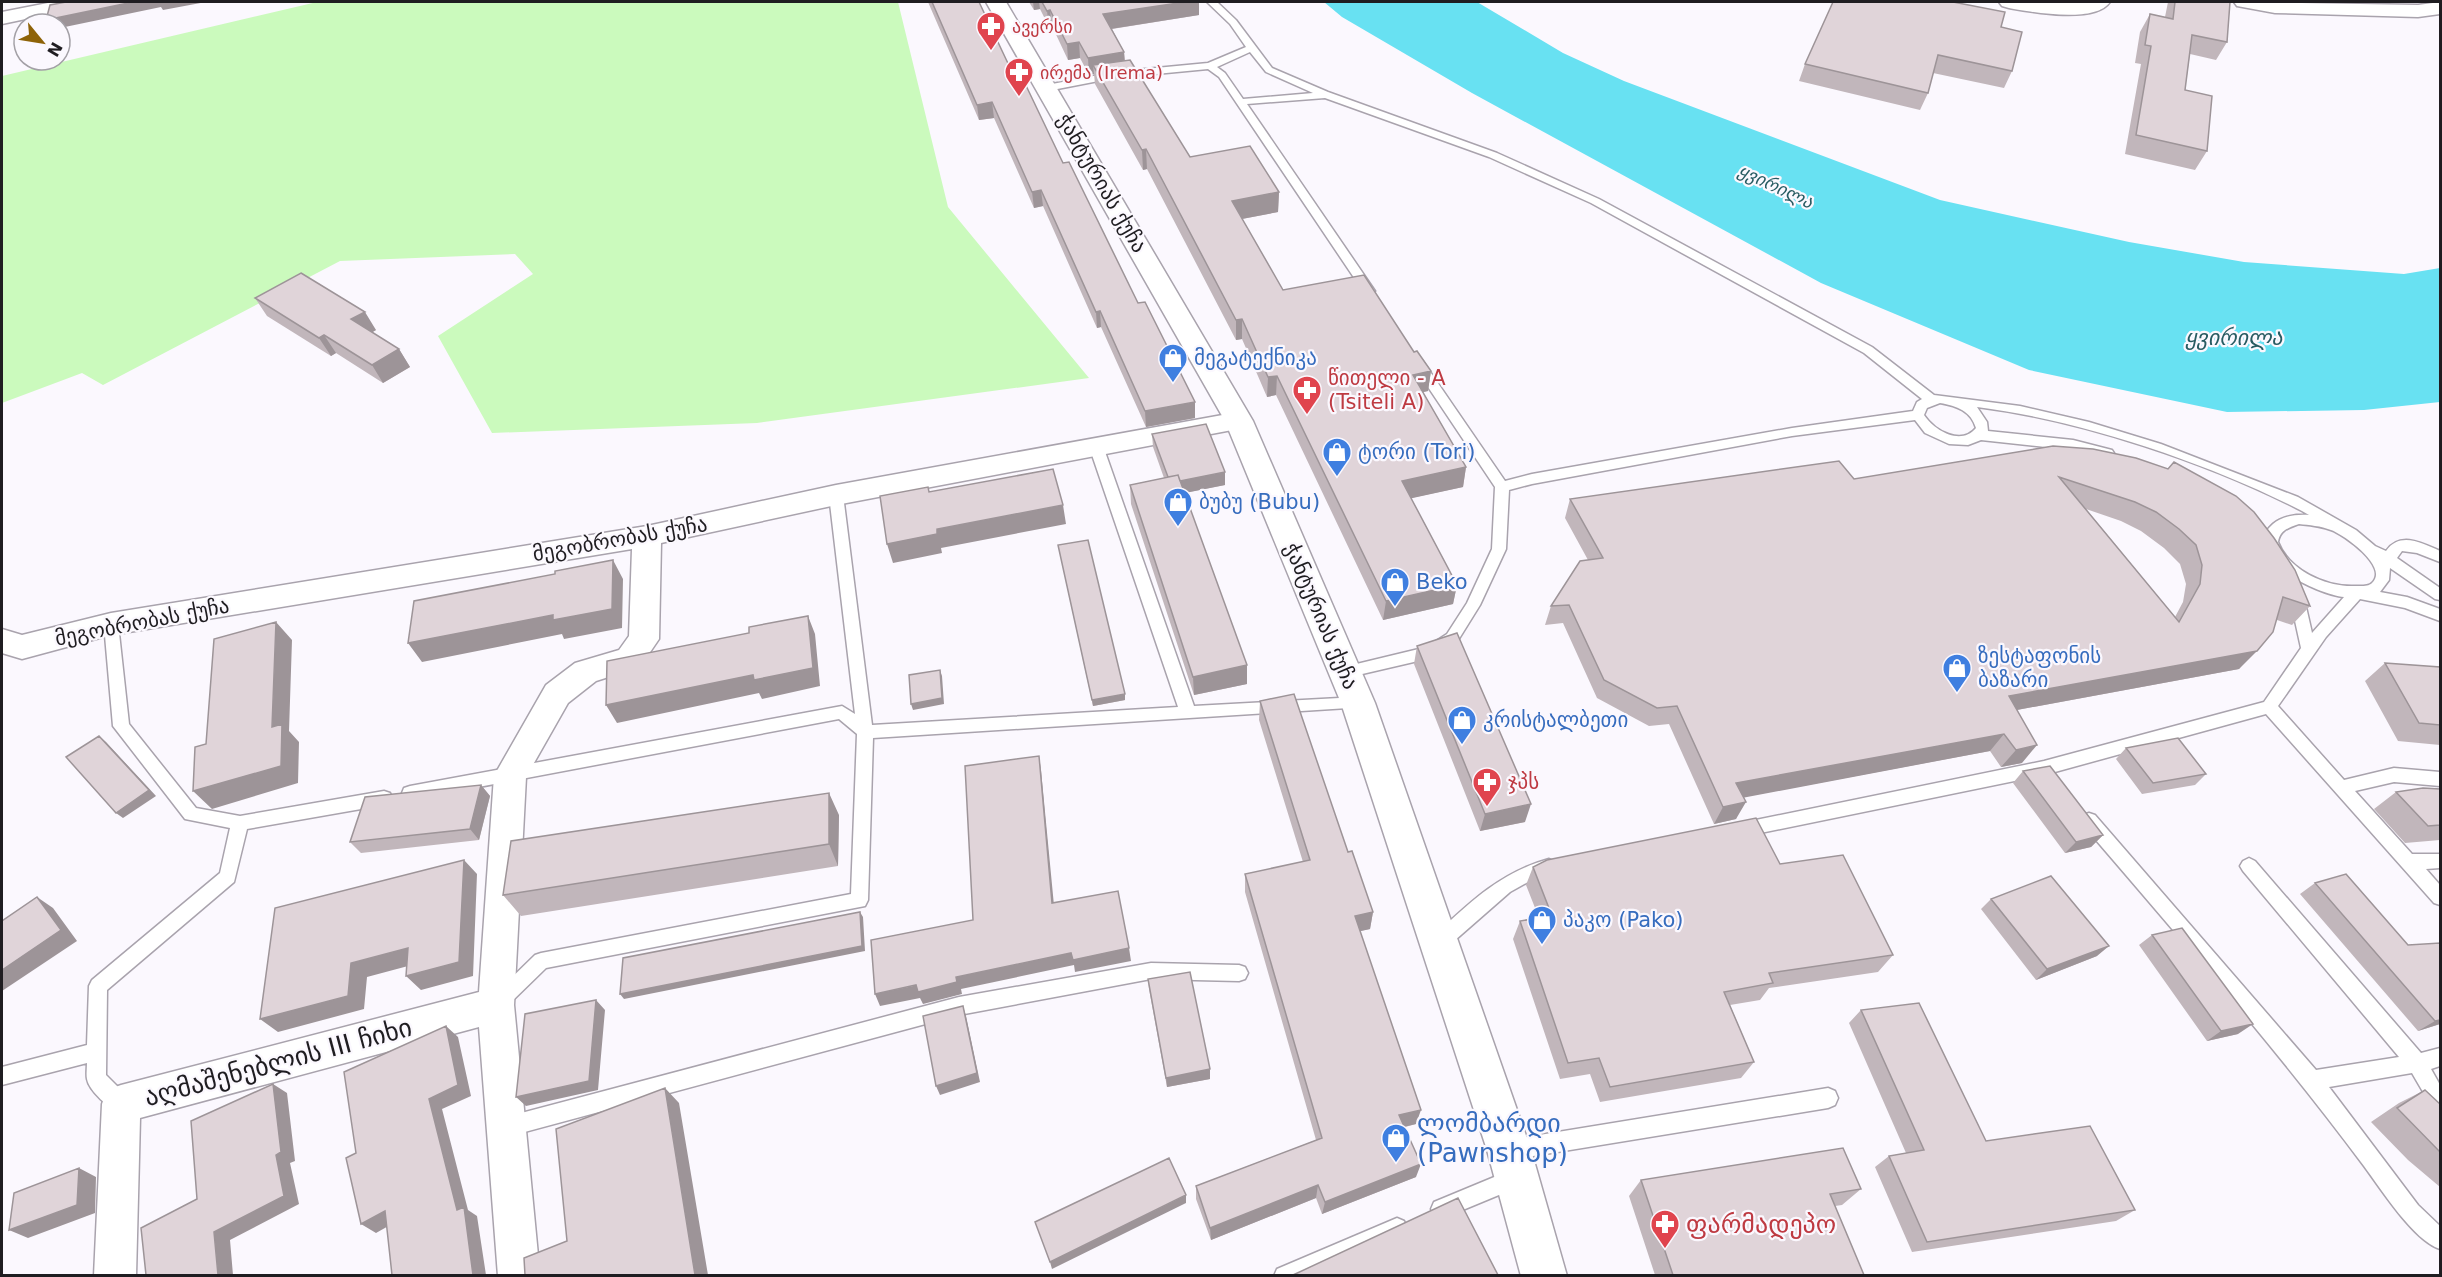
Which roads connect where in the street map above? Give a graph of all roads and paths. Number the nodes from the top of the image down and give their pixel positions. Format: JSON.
{"nodes":[{"id":1,"x":70,"y":2,"type":"edge"},
{"id":2,"x":996,"y":2,"type":"edge"},
{"id":3,"x":1212,"y":2,"type":"edge"},
{"id":4,"x":2009,"y":2,"type":"edge"},
{"id":5,"x":2100,"y":2,"type":"edge"},
{"id":6,"x":2244,"y":2,"type":"edge"},
{"id":7,"x":2440,"y":8,"type":"edge"},
{"id":8,"x":2,"y":18,"type":"edge"},
{"id":9,"x":1252,"y":48,"type":"junction"},
{"id":10,"x":1210,"y":66,"type":"junction"},
{"id":11,"x":1047,"y":88,"type":"junction"},
{"id":12,"x":1326,"y":95,"type":"junction"},
{"id":13,"x":1240,"y":102,"type":"junction"},
{"id":14,"x":1377,"y":303,"type":"edge"},
{"id":15,"x":1414,"y":357,"type":"edge"},
{"id":16,"x":1930,"y":400,"type":"junction"},
{"id":17,"x":1951,"y":400,"type":"junction"},
{"id":18,"x":1918,"y":415,"type":"junction"},
{"id":19,"x":1239,"y":421,"type":"junction"},
{"id":20,"x":1980,"y":435,"type":"junction"},
{"id":21,"x":1096,"y":446,"type":"junction"},
{"id":22,"x":2123,"y":458,"type":"edge"},
{"id":23,"x":1502,"y":487,"type":"junction"},
{"id":24,"x":836,"y":495,"type":"junction"},
{"id":25,"x":2333,"y":524,"type":"junction"},
{"id":26,"x":2257,"y":533,"type":"edge"},
{"id":27,"x":647,"y":536,"type":"junction"},
{"id":28,"x":2276,"y":554,"type":"junction"},
{"id":29,"x":2440,"y":557,"type":"edge"},
{"id":30,"x":2385,"y":563,"type":"junction"},
{"id":31,"x":2358,"y":593,"type":"junction"},
{"id":32,"x":2440,"y":595,"type":"edge"},
{"id":33,"x":2440,"y":615,"type":"edge"},
{"id":34,"x":111,"y":624,"type":"junction"},
{"id":35,"x":2,"y":641,"type":"edge"},
{"id":36,"x":2308,"y":647,"type":"junction"},
{"id":37,"x":1346,"y":672,"type":"junction"},
{"id":38,"x":1358,"y":703,"type":"junction"},
{"id":39,"x":2269,"y":707,"type":"junction"},
{"id":40,"x":1188,"y":713,"type":"junction"},
{"id":41,"x":865,"y":732,"type":"junction"},
{"id":42,"x":2044,"y":768,"type":"junction"},
{"id":43,"x":510,"y":776,"type":"junction"},
{"id":44,"x":2440,"y":779,"type":"edge"},
{"id":45,"x":2060,"y":786,"type":"edge"},
{"id":46,"x":2342,"y":788,"type":"junction"},
{"id":47,"x":2075,"y":803,"type":"edge"},
{"id":48,"x":240,"y":823,"type":"junction"},
{"id":49,"x":1725,"y":833,"type":"edge"},
{"id":50,"x":2440,"y":861,"type":"edge"},
{"id":51,"x":2409,"y":862,"type":"junction"},
{"id":52,"x":1563,"y":864,"type":"edge"},
{"id":53,"x":2250,"y":866,"type":"dead end"},
{"id":54,"x":2440,"y":897,"type":"edge"},
{"id":55,"x":1439,"y":943,"type":"junction"},
{"id":56,"x":1239,"y":973,"type":"dead end"},
{"id":57,"x":496,"y":1005,"type":"junction"},
{"id":58,"x":96,"y":1052,"type":"junction"},
{"id":59,"x":2440,"y":1057,"type":"edge"},
{"id":60,"x":2417,"y":1063,"type":"junction"},
{"id":61,"x":2,"y":1077,"type":"edge"},
{"id":62,"x":2312,"y":1080,"type":"junction"},
{"id":63,"x":1828,"y":1098,"type":"dead end"},
{"id":64,"x":2440,"y":1102,"type":"edge"},
{"id":65,"x":121,"y":1104,"type":"junction"},
{"id":66,"x":506,"y":1127,"type":"junction"},
{"id":67,"x":1513,"y":1164,"type":"junction"},
{"id":68,"x":2440,"y":1239,"type":"edge"},
{"id":69,"x":115,"y":1275,"type":"edge"},
{"id":70,"x":519,"y":1275,"type":"edge"},
{"id":71,"x":1284,"y":1275,"type":"edge"},
{"id":72,"x":1544,"y":1275,"type":"edge"}],
"edges":[{"from":1,"to":8,"type":"street"},
{"from":2,"to":11,"type":"street","name":"ჭანტურიას ქუჩა"},
{"from":3,"to":9,"type":"lane"},
{"from":4,"to":5,"type":"street"},
{"from":6,"to":7,"type":"street"},
{"from":9,"to":10,"type":"lane"},
{"from":9,"to":12,"type":"lane"},
{"from":10,"to":11,"type":"lane"},
{"from":10,"to":13,"type":"lane"},
{"from":11,"to":19,"type":"street","name":"ჭანტურიას ქუჩა"},
{"from":12,"to":13,"type":"lane"},
{"from":12,"to":16,"type":"lane"},
{"from":13,"to":14,"type":"lane"},
{"from":15,"to":23,"type":"lane"},
{"from":16,"to":17,"type":"lane"},
{"from":16,"to":18,"type":"lane"},
{"from":17,"to":20,"type":"lane"},
{"from":17,"to":25,"type":"lane"},
{"from":18,"to":20,"type":"lane"},
{"from":18,"to":23,"type":"lane"},
{"from":19,"to":21,"type":"street","name":"მეგობრობას ქუჩა"},
{"from":19,"to":37,"type":"street","name":"ჭანტურიას ქუჩა"},
{"from":20,"to":22,"type":"lane"},
{"from":21,"to":24,"type":"street","name":"მეგობრობას ქუჩა"},
{"from":21,"to":40,"type":"lane"},
{"from":23,"to":37,"type":"lane"},
{"from":24,"to":27,"type":"street","name":"მეგობრობას ქუჩა"},
{"from":24,"to":41,"type":"lane"},
{"from":25,"to":28,"type":"lane"},
{"from":25,"to":30,"type":"lane"},
{"from":26,"to":28,"type":"lane"},
{"from":27,"to":34,"type":"street","name":"მეგობრობას ქუჩა"},
{"from":27,"to":43,"type":"street"},
{"from":28,"to":31,"type":"lane"},
{"from":28,"to":36,"type":"lane"},
{"from":29,"to":30,"type":"lane"},
{"from":30,"to":31,"type":"lane"},
{"from":30,"to":32,"type":"lane"},
{"from":31,"to":33,"type":"lane"},
{"from":31,"to":36,"type":"lane"},
{"from":34,"to":35,"type":"street","name":"მეგობრობას ქუჩა"},
{"from":34,"to":48,"type":"lane"},
{"from":36,"to":39,"type":"lane"},
{"from":37,"to":38,"type":"street","name":"ჭანტურიას ქუჩა"},
{"from":38,"to":40,"type":"lane"},
{"from":38,"to":55,"type":"street","name":"ჭანტურიას ქუჩა"},
{"from":39,"to":42,"type":"lane"},
{"from":39,"to":46,"type":"lane"},
{"from":40,"to":41,"type":"lane"},
{"from":41,"to":43,"type":"lane"},
{"from":41,"to":57,"type":"lane","name":"აღმაშენებლის III ჩიხი"},
{"from":42,"to":45,"type":"lane"},
{"from":42,"to":49,"type":"lane"},
{"from":43,"to":48,"type":"lane"},
{"from":43,"to":57,"type":"street"},
{"from":44,"to":46,"type":"lane"},
{"from":46,"to":51,"type":"lane"},
{"from":47,"to":62,"type":"lane"},
{"from":48,"to":58,"type":"lane"},
{"from":50,"to":51,"type":"lane"},
{"from":51,"to":54,"type":"lane"},
{"from":52,"to":55,"type":"lane"},
{"from":53,"to":60,"type":"lane"},
{"from":55,"to":67,"type":"street","name":"ჭანტურიას ქუჩა"},
{"from":56,"to":66,"type":"lane"},
{"from":57,"to":65,"type":"street","name":"აღმაშენებლის III ჩიხი"},
{"from":57,"to":66,"type":"street"},
{"from":58,"to":61,"type":"lane"},
{"from":58,"to":65,"type":"lane"},
{"from":59,"to":60,"type":"lane"},
{"from":60,"to":62,"type":"lane"},
{"from":60,"to":64,"type":"lane"},
{"from":62,"to":68,"type":"lane"},
{"from":63,"to":67,"type":"lane"},
{"from":65,"to":69,"type":"street","name":"აღმაშენებლის III ჩიხი"},
{"from":66,"to":70,"type":"street"},
{"from":67,"to":71,"type":"lane"},
{"from":67,"to":72,"type":"street","name":"ჭანტურიას ქუჩა"}]}
